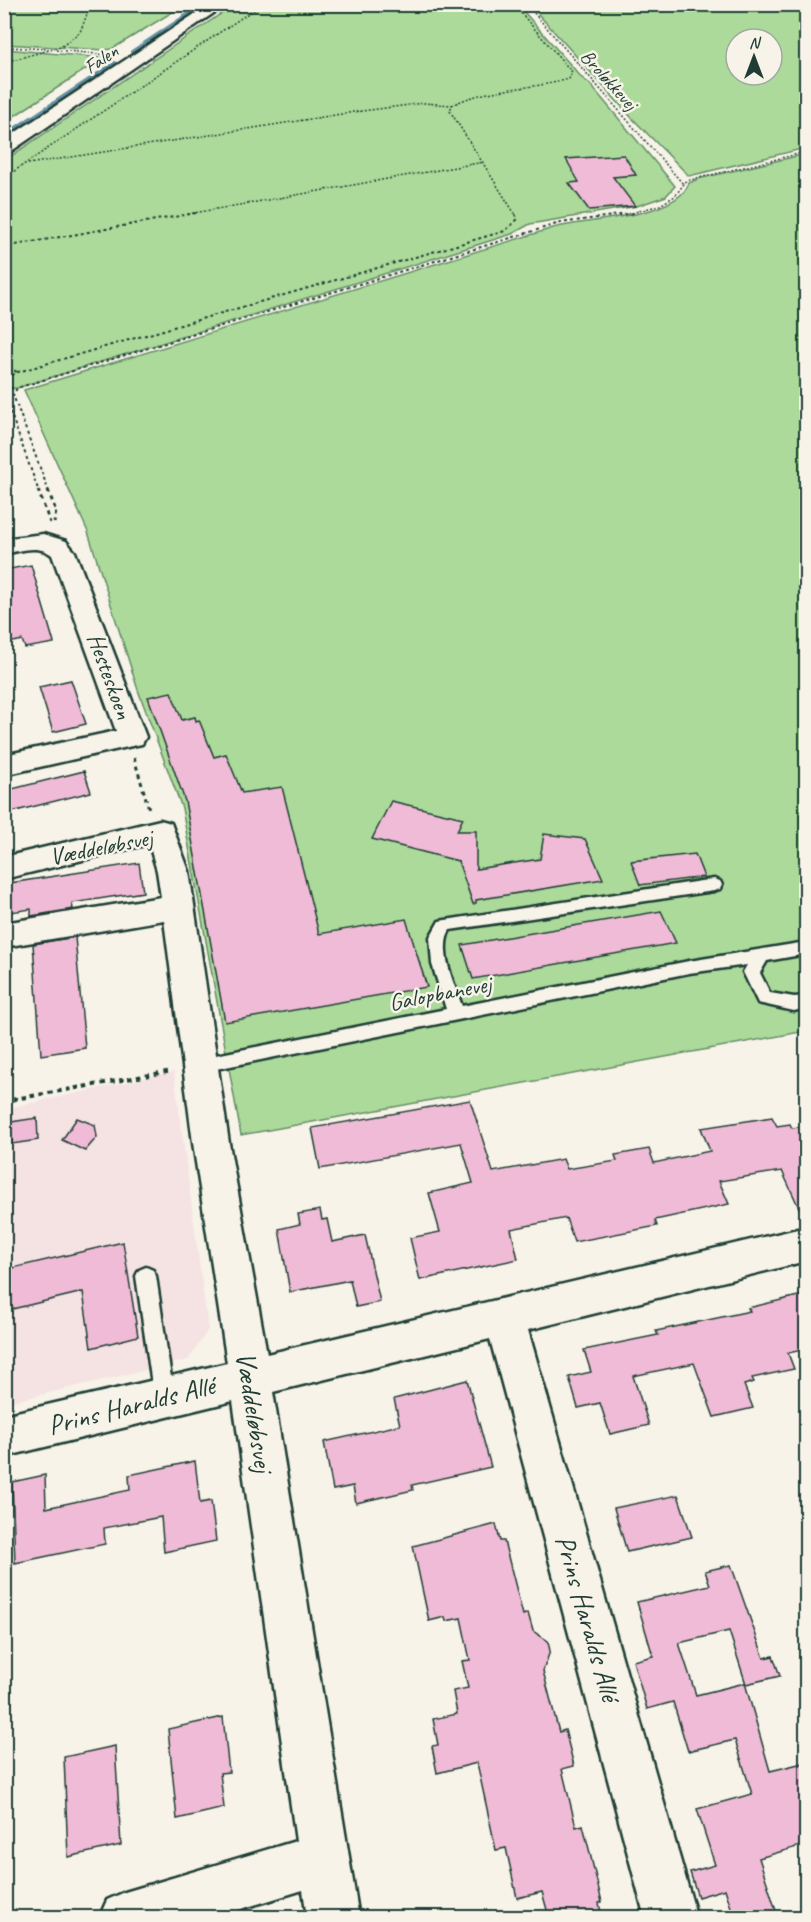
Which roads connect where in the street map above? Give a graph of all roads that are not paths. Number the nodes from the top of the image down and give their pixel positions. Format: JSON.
{"nodes":[{"id":1,"x":220,"y":4,"type":"edge"},
{"id":2,"x":4,"y":148,"type":"edge"},
{"id":3,"x":4,"y":547,"type":"edge"},
{"id":4,"x":4,"y":765,"type":"edge"},
{"id":5,"x":4,"y":868,"type":"edge"},
{"id":6,"x":714,"y":885,"type":"dead end"},
{"id":7,"x":177,"y":906,"type":"junction"},
{"id":8,"x":4,"y":935,"type":"edge"},
{"id":9,"x":807,"y":948,"type":"edge"},
{"id":10,"x":762,"y":956,"type":"junction"},
{"id":11,"x":807,"y":1002,"type":"edge"},
{"id":12,"x":456,"y":1014,"type":"junction"},
{"id":13,"x":201,"y":1065,"type":"junction"},
{"id":14,"x":807,"y":1244,"type":"edge"},
{"id":15,"x":146,"y":1276,"type":"dead end"},
{"id":16,"x":504,"y":1318,"type":"junction"},
{"id":17,"x":250,"y":1376,"type":"junction"},
{"id":18,"x":164,"y":1398,"type":"junction"},
{"id":19,"x":4,"y":1436,"type":"edge"},
{"id":20,"x":324,"y":1858,"type":"junction"},
{"id":21,"x":125,"y":1917,"type":"edge"},
{"id":22,"x":333,"y":1917,"type":"edge"},
{"id":23,"x":671,"y":1917,"type":"edge"}],
"edges":[{"from":1,"to":2,"type":"street","name":"Falen"},
{"from":3,"to":4,"type":"street","name":"Hesteskoen"},
{"from":5,"to":7,"type":"street","name":"Væddeløbsvej"},
{"from":6,"to":12,"type":"lane"},
{"from":7,"to":8,"type":"street"},
{"from":7,"to":13,"type":"street","name":"Væddeløbsvej"},
{"from":9,"to":10,"type":"lane","name":"Galopbanevej"},
{"from":10,"to":11,"type":"lane"},
{"from":10,"to":12,"type":"lane","name":"Galopbanevej"},
{"from":12,"to":13,"type":"lane","name":"Galopbanevej"},
{"from":13,"to":17,"type":"street","name":"Væddeløbsvej"},
{"from":14,"to":16,"type":"street","name":"Prins Haralds Allé"},
{"from":15,"to":18,"type":"lane"},
{"from":16,"to":17,"type":"street","name":"Prins Haralds Allé"},
{"from":16,"to":23,"type":"street","name":"Prins Haralds Allé"},
{"from":17,"to":18,"type":"street","name":"Prins Haralds Allé"},
{"from":17,"to":20,"type":"street","name":"Væddeløbsvej"},
{"from":18,"to":19,"type":"street","name":"Prins Haralds Allé"},
{"from":20,"to":21,"type":"street"},
{"from":20,"to":22,"type":"street","name":"Væddeløbsvej"}]}
